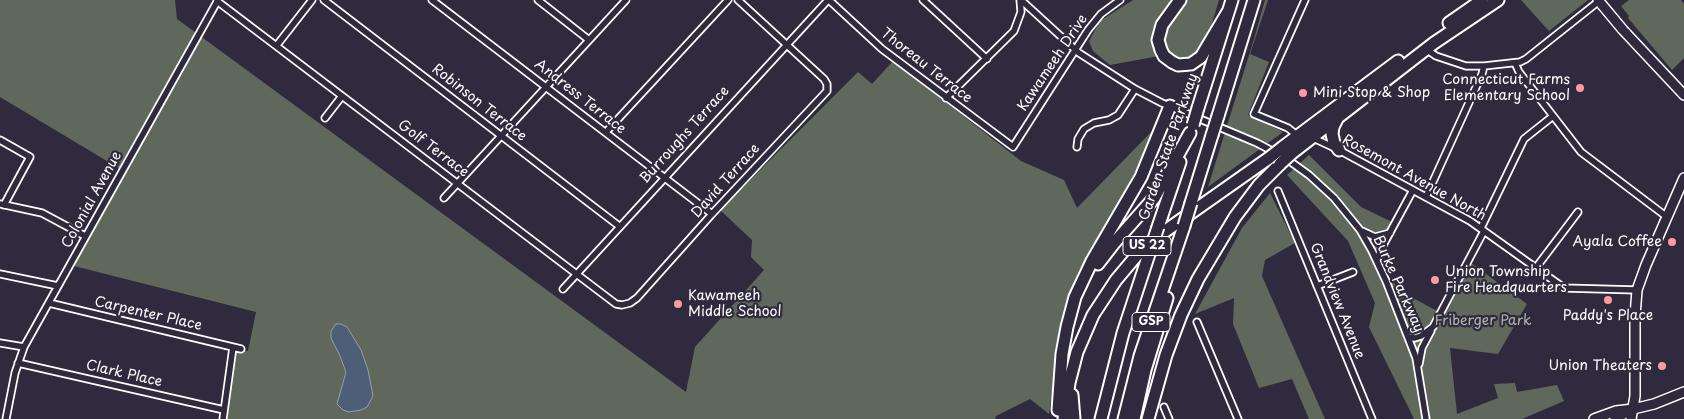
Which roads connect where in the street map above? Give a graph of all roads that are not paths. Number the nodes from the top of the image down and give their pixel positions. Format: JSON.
{"nodes":[{"id":1,"x":312,"y":0,"type":"edge"},
{"id":2,"x":324,"y":0,"type":"edge"},
{"id":3,"x":432,"y":0,"type":"edge"},
{"id":4,"x":538,"y":0,"type":"edge"},
{"id":5,"x":626,"y":0,"type":"edge"},
{"id":6,"x":728,"y":0,"type":"edge"},
{"id":7,"x":738,"y":0,"type":"edge"},
{"id":8,"x":828,"y":0,"type":"edge"},
{"id":9,"x":924,"y":0,"type":"edge"},
{"id":10,"x":1021,"y":0,"type":"edge"},
{"id":11,"x":1120,"y":0,"type":"edge"},
{"id":12,"x":1180,"y":0,"type":"edge"},
{"id":13,"x":1254,"y":0,"type":"edge"},
{"id":14,"x":1305,"y":0,"type":"edge"},
{"id":15,"x":1482,"y":0,"type":"edge"},
{"id":16,"x":1498,"y":0,"type":"edge"},
{"id":17,"x":218,"y":1,"type":"edge"},
{"id":18,"x":1599,"y":1,"type":"edge"},
{"id":19,"x":1231,"y":5,"type":"edge"},
{"id":20,"x":590,"y":40,"type":"junction"},
{"id":21,"x":786,"y":44,"type":"junction"},
{"id":22,"x":277,"y":46,"type":"junction"},
{"id":23,"x":1426,"y":49,"type":"junction"},
{"id":24,"x":1075,"y":50,"type":"junction"},
{"id":25,"x":987,"y":59,"type":"junction"},
{"id":26,"x":1515,"y":63,"type":"junction"},
{"id":27,"x":1484,"y":66,"type":"junction"},
{"id":28,"x":546,"y":86,"type":"junction"},
{"id":29,"x":1135,"y":89,"type":"junction"},
{"id":30,"x":1684,"y":95,"type":"edge"},
{"id":31,"x":342,"y":96,"type":"junction"},
{"id":32,"x":946,"y":98,"type":"junction"},
{"id":33,"x":1170,"y":106,"type":"junction"},
{"id":34,"x":1339,"y":116,"type":"junction"},
{"id":35,"x":1553,"y":116,"type":"junction"},
{"id":36,"x":325,"y":118,"type":"dead end"},
{"id":37,"x":1191,"y":129,"type":"junction"},
{"id":38,"x":606,"y":132,"type":"junction"},
{"id":39,"x":500,"y":136,"type":"junction"},
{"id":40,"x":1298,"y":136,"type":"junction"},
{"id":41,"x":1311,"y":137,"type":"junction"},
{"id":42,"x":0,"y":140,"type":"edge"},
{"id":43,"x":1013,"y":147,"type":"joint"},
{"id":44,"x":1077,"y":147,"type":"dead end"},
{"id":45,"x":1288,"y":150,"type":"junction"},
{"id":46,"x":1339,"y":150,"type":"junction"},
{"id":47,"x":664,"y":177,"type":"junction"},
{"id":48,"x":1684,"y":178,"type":"edge"},
{"id":49,"x":457,"y":183,"type":"junction"},
{"id":50,"x":1413,"y":190,"type":"junction"},
{"id":51,"x":1278,"y":192,"type":"dead end"},
{"id":52,"x":1426,"y":197,"type":"junction"},
{"id":53,"x":444,"y":198,"type":"dead end"},
{"id":54,"x":2,"y":205,"type":"edge"},
{"id":55,"x":1578,"y":212,"type":"dead end"},
{"id":56,"x":712,"y":214,"type":"junction"},
{"id":57,"x":1667,"y":217,"type":"junction"},
{"id":58,"x":619,"y":226,"type":"junction"},
{"id":59,"x":1184,"y":226,"type":"junction"},
{"id":60,"x":1360,"y":230,"type":"junction"},
{"id":61,"x":1483,"y":230,"type":"junction"},
{"id":62,"x":1390,"y":233,"type":"junction"},
{"id":63,"x":86,"y":236,"type":"junction"},
{"id":64,"x":1377,"y":260,"type":"junction"},
{"id":65,"x":1535,"y":269,"type":"junction"},
{"id":66,"x":1353,"y":272,"type":"dead end"},
{"id":67,"x":576,"y":273,"type":"junction"},
{"id":68,"x":0,"y":274,"type":"edge"},
{"id":69,"x":58,"y":286,"type":"junction"},
{"id":70,"x":1317,"y":286,"type":"junction"},
{"id":71,"x":563,"y":289,"type":"dead end"},
{"id":72,"x":1637,"y":290,"type":"junction"},
{"id":73,"x":637,"y":298,"type":"joint"},
{"id":74,"x":49,"y":303,"type":"junction"},
{"id":75,"x":1197,"y":322,"type":"dead end"},
{"id":76,"x":1433,"y":327,"type":"junction"},
{"id":77,"x":1065,"y":336,"type":"junction"},
{"id":78,"x":1408,"y":337,"type":"junction"},
{"id":79,"x":0,"y":343,"type":"edge"},
{"id":80,"x":24,"y":347,"type":"junction"},
{"id":81,"x":234,"y":347,"type":"junction"},
{"id":82,"x":242,"y":349,"type":"dead end"},
{"id":83,"x":18,"y":363,"type":"junction"},
{"id":84,"x":1419,"y":368,"type":"junction"},
{"id":85,"x":1071,"y":373,"type":"junction"},
{"id":86,"x":1684,"y":392,"type":"edge"},
{"id":87,"x":1164,"y":407,"type":"dead end"},
{"id":88,"x":1633,"y":409,"type":"junction"},
{"id":89,"x":224,"y":410,"type":"junction"},
{"id":90,"x":4,"y":416,"type":"edge"},
{"id":91,"x":223,"y":419,"type":"edge"},
{"id":92,"x":1058,"y":419,"type":"edge"},
{"id":93,"x":1064,"y":419,"type":"edge"},
{"id":94,"x":1074,"y":419,"type":"edge"},
{"id":95,"x":1101,"y":419,"type":"edge"},
{"id":96,"x":1124,"y":419,"type":"edge"},
{"id":97,"x":1134,"y":419,"type":"edge"},
{"id":98,"x":1148,"y":419,"type":"edge"},
{"id":99,"x":1169,"y":419,"type":"edge"},
{"id":100,"x":1238,"y":419,"type":"edge"},
{"id":101,"x":1372,"y":419,"type":"edge"},
{"id":102,"x":1426,"y":419,"type":"edge"},
{"id":103,"x":1594,"y":419,"type":"edge"},
{"id":104,"x":1615,"y":419,"type":"edge"},
{"id":105,"x":1631,"y":419,"type":"edge"}],
"edges":[{"from":1,"to":22,"type":"street"},
{"from":2,"to":39,"type":"street","name":"Robinson Terrace"},
{"from":3,"to":28,"type":"street","name":"Andress Terrace"},
{"from":4,"to":20,"type":"street"},
{"from":5,"to":20,"type":"street"},
{"from":6,"to":38,"type":"street"},
{"from":7,"to":21,"type":"street"},
{"from":8,"to":21,"type":"street","name":"Burroughs Terrace"},
{"from":8,"to":32,"type":"street","name":"Thoreau Terrace"},
{"from":9,"to":25,"type":"street"},
{"from":10,"to":24,"type":"street","name":"Burke Parkway"},
{"from":10,"to":25,"type":"street"},
{"from":11,"to":24,"type":"street","name":"Kawameeh Drive"},
{"from":12,"to":19,"type":"highway"},
{"from":13,"to":59,"type":"highway","number":"GSP","bridge":true},
{"from":14,"to":40,"type":"street"},
{"from":15,"to":40,"type":"highway","number":"US 22"},
{"from":16,"to":23,"type":"highway","number":"US 22"},
{"from":17,"to":22,"type":"street","name":"Golf Terrace"},
{"from":17,"to":63,"type":"street","name":"Colonial Avenue"},
{"from":18,"to":26,"type":"street"},
{"from":18,"to":30,"type":"main road"},
{"from":19,"to":37,"type":"highway","name":"Garden State Parkway","number":"GSP","bridge":true},
{"from":20,"to":28,"type":"street"},
{"from":21,"to":47,"type":"street","name":"Burroughs Terrace"},
{"from":21,"to":56,"type":"street","name":"David Terrace"},
{"from":22,"to":31,"type":"street","name":"Golf Terrace"},
{"from":23,"to":27,"type":"street"},
{"from":23,"to":34,"type":"highway","number":"US 22"},
{"from":24,"to":29,"type":"street","name":"Burke Parkway"},
{"from":24,"to":43,"type":"street","name":"Kawameeh Drive"},
{"from":25,"to":32,"type":"street"},
{"from":26,"to":27,"type":"street"},
{"from":26,"to":35,"type":"street"},
{"from":27,"to":52,"type":"street"},
{"from":28,"to":38,"type":"street","name":"Andress Terrace"},
{"from":28,"to":39,"type":"street"},
{"from":29,"to":33,"type":"street","name":"Burke Parkway"},
{"from":29,"to":44,"type":"street"},
{"from":31,"to":36,"type":"street"},
{"from":31,"to":49,"type":"street","name":"Golf Terrace"},
{"from":32,"to":43,"type":"street","name":"Thoreau Terrace"},
{"from":33,"to":60,"type":"street","name":"Burke Parkway"},
{"from":33,"to":77,"type":"highway"},
{"from":34,"to":41,"type":"highway","number":"US 22"},
{"from":34,"to":46,"type":"highway"},
{"from":35,"to":57,"type":"street"},
{"from":35,"to":61,"type":"street"},
{"from":37,"to":77,"type":"highway"},
{"from":37,"to":95,"type":"highway","name":"Garden State Parkway","number":"GSP","bridge":true},
{"from":38,"to":47,"type":"street","name":"Andress Terrace"},
{"from":39,"to":49,"type":"street"},
{"from":39,"to":58,"type":"street","name":"Robinson Terrace"},
{"from":40,"to":45,"type":"highway","number":"US 22"},
{"from":41,"to":45,"type":"highway","number":"US 22"},
{"from":41,"to":46,"type":"street","name":"Rosemont Avenue North"},
{"from":42,"to":54,"type":"street"},
{"from":45,"to":85,"type":"highway","number":"US 22","bridge":true},
{"from":45,"to":98,"type":"highway","number":"US 22","bridge":true},
{"from":46,"to":50,"type":"street","name":"Rosemont Avenue North"},
{"from":47,"to":56,"type":"street","name":"Andress Terrace"},
{"from":47,"to":58,"type":"street","name":"Burroughs Terrace"},
{"from":48,"to":57,"type":"main road"},
{"from":49,"to":53,"type":"street"},
{"from":49,"to":67,"type":"street","name":"Golf Terrace"},
{"from":50,"to":52,"type":"street","name":"Rosemont Avenue North"},
{"from":50,"to":62,"type":"street"},
{"from":51,"to":70,"type":"street","name":"Grandview Avenue"},
{"from":52,"to":61,"type":"street","name":"Rosemont Avenue North"},
{"from":54,"to":63,"type":"street"},
{"from":55,"to":65,"type":"street"},
{"from":56,"to":73,"type":"street","name":"David Terrace"},
{"from":57,"to":72,"type":"main road"},
{"from":58,"to":67,"type":"street","name":"Burroughs Terrace"},
{"from":59,"to":96,"type":"highway","number":"GSP"},
{"from":59,"to":97,"type":"highway"},
{"from":60,"to":62,"type":"street"},
{"from":60,"to":64,"type":"street","name":"Burke Parkway"},
{"from":61,"to":65,"type":"street","name":"Rosemont Avenue North"},
{"from":61,"to":76,"type":"street"},
{"from":62,"to":64,"type":"street"},
{"from":63,"to":69,"type":"street","name":"Colonial Avenue"},
{"from":64,"to":78,"type":"street","name":"Burke Parkway"},
{"from":65,"to":72,"type":"street","name":"Rosemont Avenue North"},
{"from":66,"to":70,"type":"street"},
{"from":67,"to":71,"type":"street","name":"Burroughs Terrace"},
{"from":67,"to":73,"type":"street","name":"Golf Terrace"},
{"from":68,"to":69,"type":"street"},
{"from":69,"to":74,"type":"street","name":"Colonial Avenue"},
{"from":70,"to":101,"type":"street","name":"Grandview Avenue"},
{"from":72,"to":88,"type":"main road"},
{"from":74,"to":80,"type":"street","name":"Colonial Avenue"},
{"from":74,"to":81,"type":"street","name":"Carpenter Place"},
{"from":75,"to":100,"type":"street"},
{"from":76,"to":78,"type":"street"},
{"from":76,"to":84,"type":"street"},
{"from":77,"to":92,"type":"highway"},
{"from":78,"to":84,"type":"street","name":"Burke Parkway"},
{"from":79,"to":80,"type":"street"},
{"from":80,"to":83,"type":"street","name":"Colonial Avenue"},
{"from":81,"to":82,"type":"street","name":"Carpenter Place"},
{"from":81,"to":89,"type":"street"},
{"from":83,"to":89,"type":"street","name":"Clark Place"},
{"from":83,"to":90,"type":"street","name":"Colonial Avenue"},
{"from":84,"to":102,"type":"street","name":"Burke Parkway"},
{"from":85,"to":93,"type":"highway","number":"US 22"},
{"from":85,"to":94,"type":"highway"},
{"from":86,"to":88,"type":"main road"},
{"from":87,"to":99,"type":"street"},
{"from":88,"to":103,"type":"main road"},
{"from":88,"to":104,"type":"main road"},
{"from":88,"to":105,"type":"main road"},
{"from":89,"to":91,"type":"street"}]}
